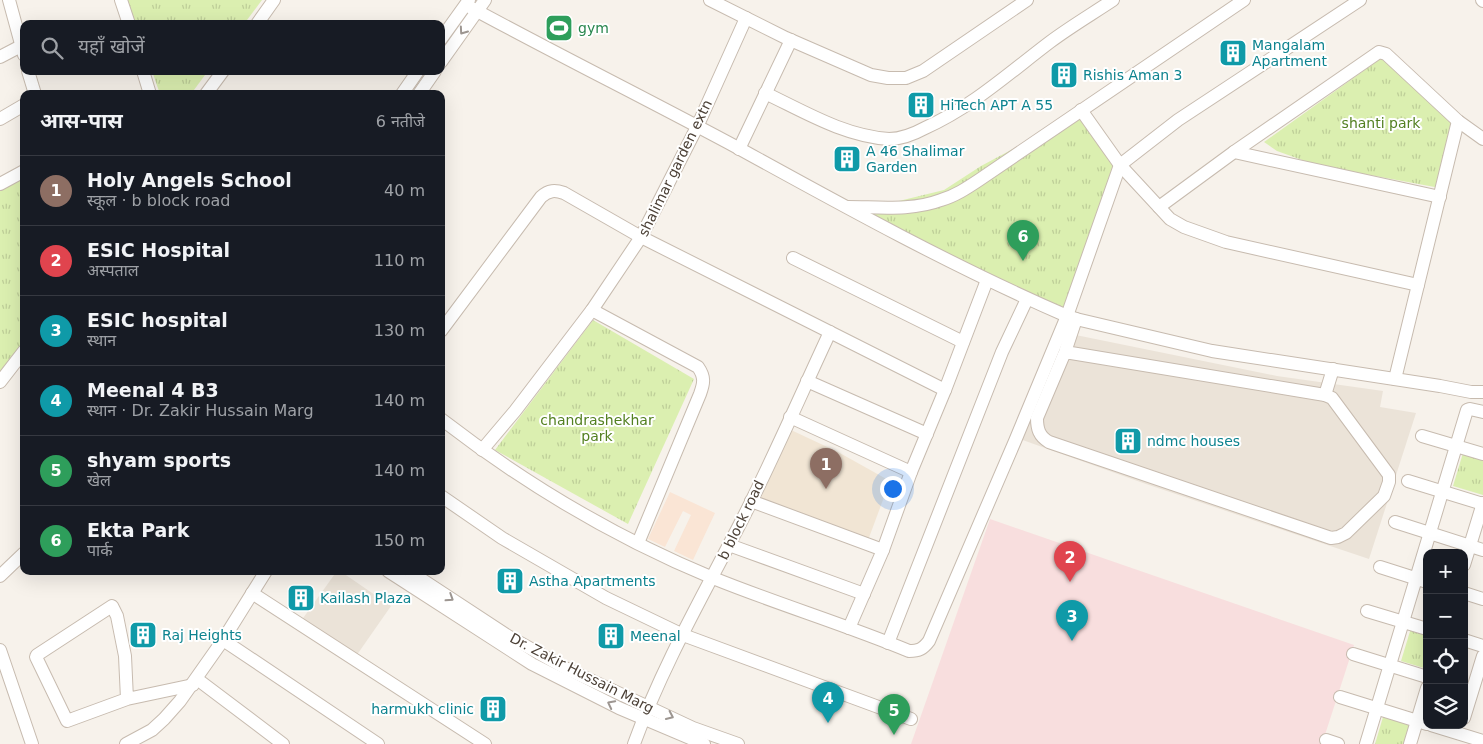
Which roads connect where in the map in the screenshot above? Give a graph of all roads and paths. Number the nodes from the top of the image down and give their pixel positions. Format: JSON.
{"nodes":[{"id":1,"x":9,"y":0,"type":"edge"},
{"id":2,"x":121,"y":0,"type":"edge"},
{"id":3,"x":274,"y":0,"type":"edge"},
{"id":4,"x":485,"y":0,"type":"edge"},
{"id":5,"x":710,"y":0,"type":"edge"},
{"id":6,"x":1027,"y":0,"type":"edge"},
{"id":7,"x":1113,"y":0,"type":"edge"},
{"id":8,"x":1244,"y":0,"type":"edge"},
{"id":9,"x":1360,"y":0,"type":"edge"},
{"id":10,"x":467,"y":2,"type":"edge"},
{"id":11,"x":478,"y":11,"type":"junction"},
{"id":12,"x":746,"y":18,"type":"junction"},
{"id":13,"x":127,"y":20,"type":"edge"},
{"id":14,"x":260,"y":20,"type":"edge"},
{"id":15,"x":445,"y":33,"type":"edge"},
{"id":16,"x":791,"y":40,"type":"junction"},
{"id":17,"x":20,"y":42,"type":"edge"},
{"id":18,"x":20,"y":51,"type":"edge"},
{"id":19,"x":445,"y":56,"type":"edge"},
{"id":20,"x":0,"y":57,"type":"edge"},
{"id":21,"x":29,"y":75,"type":"edge"},
{"id":22,"x":144,"y":75,"type":"edge"},
{"id":23,"x":219,"y":75,"type":"edge"},
{"id":24,"x":415,"y":75,"type":"edge"},
{"id":25,"x":432,"y":75,"type":"edge"},
{"id":26,"x":34,"y":90,"type":"edge"},
{"id":27,"x":149,"y":90,"type":"edge"},
{"id":28,"x":209,"y":90,"type":"edge"},
{"id":29,"x":405,"y":90,"type":"edge"},
{"id":30,"x":421,"y":90,"type":"edge"},
{"id":31,"x":765,"y":93,"type":"junction"},
{"id":32,"x":20,"y":107,"type":"edge"},
{"id":33,"x":1081,"y":110,"type":"junction"},
{"id":34,"x":0,"y":118,"type":"edge"},
{"id":35,"x":1458,"y":121,"type":"junction"},
{"id":36,"x":697,"y":127,"type":"junction"},
{"id":37,"x":1483,"y":139,"type":"edge"},
{"id":38,"x":739,"y":149,"type":"junction"},
{"id":39,"x":1234,"y":152,"type":"junction"},
{"id":40,"x":1120,"y":165,"type":"junction"},
{"id":41,"x":20,"y":174,"type":"edge"},
{"id":42,"x":0,"y":184,"type":"edge"},
{"id":43,"x":1440,"y":197,"type":"junction"},
{"id":44,"x":843,"y":207,"type":"junction"},
{"id":45,"x":1158,"y":207,"type":"junction"},
{"id":46,"x":641,"y":238,"type":"junction"},
{"id":47,"x":793,"y":258,"type":"dead end"},
{"id":48,"x":986,"y":280,"type":"junction"},
{"id":49,"x":1418,"y":285,"type":"junction"},
{"id":50,"x":1027,"y":299,"type":"junction"},
{"id":51,"x":592,"y":310,"type":"junction"},
{"id":52,"x":1071,"y":318,"type":"junction"},
{"id":53,"x":445,"y":326,"type":"edge"},
{"id":54,"x":830,"y":332,"type":"junction"},
{"id":55,"x":963,"y":342,"type":"junction"},
{"id":56,"x":1065,"y":352,"type":"junction"},
{"id":57,"x":20,"y":356,"type":"edge"},
{"id":58,"x":1333,"y":369,"type":"junction"},
{"id":59,"x":1395,"y":379,"type":"junction"},
{"id":60,"x":807,"y":381,"type":"junction"},
{"id":61,"x":0,"y":382,"type":"edge"},
{"id":62,"x":945,"y":390,"type":"junction"},
{"id":63,"x":1483,"y":392,"type":"edge"},
{"id":64,"x":1326,"y":395,"type":"junction"},
{"id":65,"x":1483,"y":412,"type":"edge"},
{"id":66,"x":790,"y":417,"type":"junction"},
{"id":67,"x":445,"y":422,"type":"edge"},
{"id":68,"x":926,"y":434,"type":"junction"},
{"id":69,"x":1422,"y":436,"type":"dead end"},
{"id":70,"x":1456,"y":446,"type":"junction"},
{"id":71,"x":482,"y":450,"type":"junction"},
{"id":72,"x":1483,"y":454,"type":"edge"},
{"id":73,"x":911,"y":472,"type":"junction"},
{"id":74,"x":1408,"y":481,"type":"dead end"},
{"id":75,"x":1442,"y":491,"type":"junction"},
{"id":76,"x":445,"y":499,"type":"edge"},
{"id":77,"x":752,"y":501,"type":"junction"},
{"id":78,"x":1483,"y":503,"type":"edge"},
{"id":79,"x":1395,"y":522,"type":"dead end"},
{"id":80,"x":1430,"y":534,"type":"junction"},
{"id":81,"x":638,"y":543,"type":"junction"},
{"id":82,"x":729,"y":546,"type":"junction"},
{"id":83,"x":1470,"y":546,"type":"junction"},
{"id":84,"x":883,"y":550,"type":"junction"},
{"id":85,"x":1483,"y":550,"type":"edge"},
{"id":86,"x":1468,"y":552,"type":"edge"},
{"id":87,"x":20,"y":557,"type":"edge"},
{"id":88,"x":1380,"y":567,"type":"dead end"},
{"id":89,"x":263,"y":575,"type":"edge"},
{"id":90,"x":394,"y":575,"type":"edge"},
{"id":91,"x":415,"y":575,"type":"edge"},
{"id":92,"x":0,"y":576,"type":"edge"},
{"id":93,"x":712,"y":578,"type":"junction"},
{"id":94,"x":1421,"y":580,"type":"edge"},
{"id":95,"x":252,"y":593,"type":"junction"},
{"id":96,"x":864,"y":594,"type":"junction"},
{"id":97,"x":1467,"y":594,"type":"edge"},
{"id":98,"x":1483,"y":599,"type":"edge"},
{"id":99,"x":1367,"y":611,"type":"dead end"},
{"id":100,"x":1403,"y":622,"type":"junction"},
{"id":101,"x":849,"y":628,"type":"junction"},
{"id":102,"x":1423,"y":628,"type":"edge"},
{"id":103,"x":683,"y":635,"type":"junction"},
{"id":104,"x":223,"y":640,"type":"junction"},
{"id":105,"x":1468,"y":641,"type":"edge"},
{"id":106,"x":888,"y":643,"type":"junction"},
{"id":107,"x":1483,"y":646,"type":"edge"},
{"id":108,"x":0,"y":650,"type":"edge"},
{"id":109,"x":1353,"y":654,"type":"dead end"},
{"id":110,"x":1483,"y":656,"type":"edge"},
{"id":111,"x":1390,"y":665,"type":"junction"},
{"id":112,"x":1423,"y":676,"type":"edge"},
{"id":113,"x":195,"y":682,"type":"junction"},
{"id":114,"x":1473,"y":691,"type":"edge"},
{"id":115,"x":1340,"y":697,"type":"dead end"},
{"id":116,"x":127,"y":699,"type":"junction"},
{"id":117,"x":649,"y":706,"type":"junction"},
{"id":118,"x":1468,"y":706,"type":"edge"},
{"id":119,"x":1376,"y":708,"type":"junction"},
{"id":120,"x":643,"y":719,"type":"junction"},
{"id":121,"x":912,"y":719,"type":"dead end"},
{"id":122,"x":1422,"y":722,"type":"edge"},
{"id":123,"x":1444,"y":729,"type":"edge"},
{"id":124,"x":1460,"y":734,"type":"edge"},
{"id":125,"x":1483,"y":742,"type":"edge"},
{"id":126,"x":32,"y":744,"type":"edge"},
{"id":127,"x":126,"y":744,"type":"edge"},
{"id":128,"x":283,"y":744,"type":"edge"},
{"id":129,"x":378,"y":744,"type":"edge"},
{"id":130,"x":485,"y":744,"type":"edge"},
{"id":131,"x":634,"y":744,"type":"edge"},
{"id":132,"x":704,"y":744,"type":"edge"},
{"id":133,"x":738,"y":744,"type":"edge"},
{"id":134,"x":1366,"y":744,"type":"edge"},
{"id":135,"x":1410,"y":744,"type":"edge"}],
"edges":[{"from":1,"to":17,"type":"street"},
{"from":2,"to":13,"type":"street"},
{"from":3,"to":14,"type":"street"},
{"from":4,"to":11,"type":"street"},
{"from":5,"to":12,"type":"street"},
{"from":6,"to":16,"type":"street"},
{"from":7,"to":31,"type":"street"},
{"from":8,"to":33,"type":"street"},
{"from":9,"to":40,"type":"street"},
{"from":10,"to":11,"type":"street"},
{"from":10,"to":15,"type":"street"},
{"from":11,"to":19,"type":"street","one_way":true},
{"from":11,"to":36,"type":"street"},
{"from":12,"to":16,"type":"street"},
{"from":12,"to":36,"type":"street","name":"shalimar garden extn"},
{"from":16,"to":31,"type":"street"},
{"from":18,"to":20,"type":"street"},
{"from":21,"to":26,"type":"street"},
{"from":22,"to":27,"type":"street"},
{"from":23,"to":28,"type":"street"},
{"from":24,"to":29,"type":"street"},
{"from":25,"to":30,"type":"street"},
{"from":31,"to":38,"type":"street"},
{"from":32,"to":34,"type":"street"},
{"from":33,"to":40,"type":"street"},
{"from":33,"to":44,"type":"street"},
{"from":35,"to":37,"type":"street"},
{"from":35,"to":39,"type":"street"},
{"from":35,"to":43,"type":"street"},
{"from":36,"to":38,"type":"street"},
{"from":36,"to":46,"type":"street","name":"shalimar garden extn"},
{"from":38,"to":44,"type":"street"},
{"from":39,"to":43,"type":"street"},
{"from":39,"to":45,"type":"street"},
{"from":40,"to":45,"type":"street"},
{"from":40,"to":52,"type":"street"},
{"from":41,"to":42,"type":"street"},
{"from":43,"to":49,"type":"street"},
{"from":44,"to":48,"type":"street"},
{"from":45,"to":49,"type":"street"},
{"from":46,"to":51,"type":"street","name":"shalimar garden extn"},
{"from":46,"to":53,"type":"street"},
{"from":46,"to":54,"type":"street"},
{"from":47,"to":55,"type":"street"},
{"from":48,"to":50,"type":"street"},
{"from":48,"to":55,"type":"street"},
{"from":49,"to":59,"type":"street"},
{"from":50,"to":52,"type":"street"},
{"from":50,"to":106,"type":"street"},
{"from":51,"to":71,"type":"street","name":"shalimar garden extn"},
{"from":51,"to":81,"type":"street"},
{"from":52,"to":56,"type":"street"},
{"from":52,"to":58,"type":"street"},
{"from":52,"to":106,"type":"street"},
{"from":54,"to":60,"type":"street","name":"b block road"},
{"from":54,"to":62,"type":"street"},
{"from":55,"to":62,"type":"street"},
{"from":56,"to":64,"type":"street"},
{"from":56,"to":64,"type":"street"},
{"from":57,"to":61,"type":"street"},
{"from":58,"to":59,"type":"street"},
{"from":58,"to":64,"type":"street"},
{"from":59,"to":63,"type":"street"},
{"from":60,"to":66,"type":"street","name":"b block road"},
{"from":60,"to":68,"type":"street"},
{"from":62,"to":68,"type":"street"},
{"from":65,"to":70,"type":"street"},
{"from":66,"to":73,"type":"street"},
{"from":66,"to":77,"type":"street","name":"b block road"},
{"from":67,"to":71,"type":"street"},
{"from":68,"to":73,"type":"street"},
{"from":69,"to":70,"type":"street"},
{"from":70,"to":72,"type":"street"},
{"from":70,"to":75,"type":"street"},
{"from":71,"to":81,"type":"street"},
{"from":73,"to":84,"type":"street"},
{"from":74,"to":75,"type":"street"},
{"from":75,"to":78,"type":"street"},
{"from":75,"to":80,"type":"street"},
{"from":76,"to":103,"type":"street"},
{"from":77,"to":82,"type":"street","name":"b block road"},
{"from":77,"to":84,"type":"street"},
{"from":78,"to":83,"type":"street"},
{"from":79,"to":80,"type":"street"},
{"from":80,"to":83,"type":"street"},
{"from":80,"to":94,"type":"street"},
{"from":81,"to":93,"type":"street"},
{"from":82,"to":93,"type":"street","name":"b block road"},
{"from":82,"to":96,"type":"street"},
{"from":83,"to":85,"type":"street"},
{"from":83,"to":86,"type":"street"},
{"from":84,"to":96,"type":"street"},
{"from":87,"to":92,"type":"street"},
{"from":88,"to":94,"type":"street"},
{"from":89,"to":95,"type":"street"},
{"from":120,"to":90,"type":"street","name":"Dr. Zakir Hussain Marg","one_way":true},
{"from":91,"to":117,"type":"street","name":"Dr. Zakir Hussain Marg","one_way":true},
{"from":93,"to":101,"type":"street"},
{"from":93,"to":103,"type":"street","name":"b block road"},
{"from":94,"to":100,"type":"street"},
{"from":95,"to":104,"type":"street"},
{"from":95,"to":130,"type":"street"},
{"from":96,"to":101,"type":"street"},
{"from":97,"to":98,"type":"street"},
{"from":99,"to":100,"type":"street"},
{"from":100,"to":102,"type":"street"},
{"from":100,"to":111,"type":"street"},
{"from":101,"to":106,"type":"street"},
{"from":103,"to":117,"type":"street","name":"b block road"},
{"from":103,"to":121,"type":"street"},
{"from":104,"to":113,"type":"street"},
{"from":104,"to":129,"type":"street"},
{"from":105,"to":107,"type":"street"},
{"from":108,"to":126,"type":"street"},
{"from":109,"to":111,"type":"street"},
{"from":110,"to":114,"type":"street"},
{"from":111,"to":112,"type":"street"},
{"from":111,"to":119,"type":"street"},
{"from":113,"to":116,"type":"street"},
{"from":113,"to":127,"type":"street"},
{"from":113,"to":128,"type":"street"},
{"from":114,"to":118,"type":"street"},
{"from":115,"to":119,"type":"street"},
{"from":116,"to":116,"type":"street"},
{"from":117,"to":120,"type":"street","name":"b block road"},
{"from":117,"to":133,"type":"street","name":"Dr. Zakir Hussain Marg","one_way":true},
{"from":119,"to":122,"type":"street"},
{"from":119,"to":134,"type":"street"},
{"from":120,"to":131,"type":"street","name":"b block road"},
{"from":120,"to":132,"type":"street","name":"Dr. Zakir Hussain Marg"},
{"from":122,"to":135,"type":"street"},
{"from":123,"to":124,"type":"street"},
{"from":124,"to":125,"type":"street"}]}
